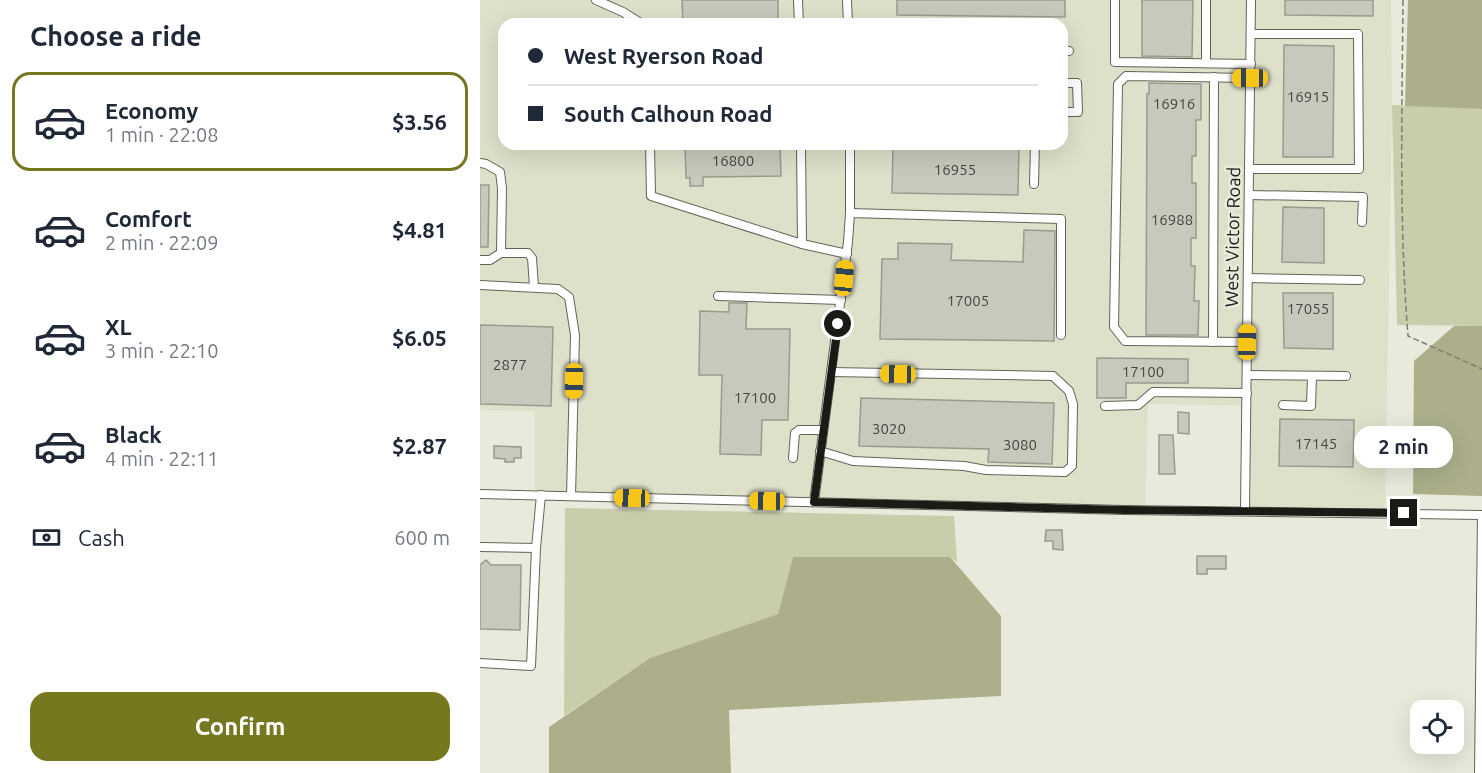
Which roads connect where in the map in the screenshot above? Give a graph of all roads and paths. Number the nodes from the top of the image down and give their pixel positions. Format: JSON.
{"nodes":[{"id":1,"x":596,"y":0,"type":"edge"},
{"id":2,"x":798,"y":0,"type":"edge"},
{"id":3,"x":847,"y":0,"type":"edge"},
{"id":4,"x":1115,"y":0,"type":"edge"},
{"id":5,"x":1206,"y":0,"type":"edge"},
{"id":6,"x":1251,"y":0,"type":"edge"},
{"id":7,"x":1403,"y":0,"type":"edge"},
{"id":8,"x":632,"y":18,"type":"edge"},
{"id":9,"x":799,"y":18,"type":"edge"},
{"id":10,"x":848,"y":18,"type":"edge"},
{"id":11,"x":1251,"y":34,"type":"junction"},
{"id":12,"x":1206,"y":63,"type":"junction"},
{"id":13,"x":1251,"y":64,"type":"junction"},
{"id":14,"x":1214,"y":77,"type":"junction"},
{"id":15,"x":1250,"y":78,"type":"junction"},
{"id":16,"x":1068,"y":83,"type":"edge"},
{"id":17,"x":1068,"y":112,"type":"edge"},
{"id":18,"x":650,"y":150,"type":"edge"},
{"id":19,"x":801,"y":150,"type":"edge"},
{"id":20,"x":850,"y":150,"type":"edge"},
{"id":21,"x":1035,"y":150,"type":"edge"},
{"id":22,"x":480,"y":163,"type":"edge"},
{"id":23,"x":1249,"y":169,"type":"junction"},
{"id":24,"x":1034,"y":184,"type":"dead end"},
{"id":25,"x":1249,"y":195,"type":"junction"},
{"id":26,"x":850,"y":213,"type":"junction"},
{"id":27,"x":1362,"y":222,"type":"dead end"},
{"id":28,"x":802,"y":244,"type":"junction"},
{"id":29,"x":501,"y":253,"type":"junction"},
{"id":30,"x":847,"y":254,"type":"junction"},
{"id":31,"x":480,"y":260,"type":"edge"},
{"id":32,"x":1248,"y":278,"type":"junction"},
{"id":33,"x":1360,"y":280,"type":"dead end"},
{"id":34,"x":480,"y":285,"type":"edge"},
{"id":35,"x":534,"y":287,"type":"junction"},
{"id":36,"x":718,"y":296,"type":"dead end"},
{"id":37,"x":841,"y":300,"type":"junction"},
{"id":38,"x":1061,"y":334,"type":"dead end"},
{"id":39,"x":1213,"y":342,"type":"junction"},
{"id":40,"x":1247,"y":342,"type":"junction"},
{"id":41,"x":1482,"y":369,"type":"edge"},
{"id":42,"x":831,"y":372,"type":"junction"},
{"id":43,"x":1247,"y":375,"type":"junction"},
{"id":44,"x":1312,"y":376,"type":"junction"},
{"id":45,"x":1346,"y":376,"type":"dead end"},
{"id":46,"x":1247,"y":393,"type":"junction"},
{"id":47,"x":1283,"y":405,"type":"dead end"},
{"id":48,"x":1105,"y":406,"type":"dead end"},
{"id":49,"x":823,"y":430,"type":"junction"},
{"id":50,"x":820,"y":451,"type":"junction"},
{"id":51,"x":793,"y":458,"type":"dead end"},
{"id":52,"x":480,"y":494,"type":"edge"},
{"id":53,"x":541,"y":495,"type":"junction"},
{"id":54,"x":571,"y":496,"type":"junction"},
{"id":55,"x":814,"y":502,"type":"junction"},
{"id":56,"x":1245,"y":511,"type":"junction"},
{"id":57,"x":1482,"y":514,"type":"edge"},
{"id":58,"x":480,"y":547,"type":"edge"},
{"id":59,"x":536,"y":548,"type":"junction"},
{"id":60,"x":480,"y":663,"type":"edge"},
{"id":61,"x":1479,"y":773,"type":"edge"}],
"edges":[{"from":1,"to":8,"type":"street"},
{"from":2,"to":9,"type":"street"},
{"from":3,"to":10,"type":"street"},
{"from":4,"to":12,"type":"street"},
{"from":5,"to":12,"type":"street"},
{"from":6,"to":11,"type":"street","name":"West Victor Road"},
{"from":7,"to":41,"type":"path"},
{"from":11,"to":13,"type":"street","name":"West Victor Road"},
{"from":11,"to":23,"type":"street"},
{"from":12,"to":13,"type":"street"},
{"from":13,"to":15,"type":"street","name":"West Victor Road"},
{"from":14,"to":15,"type":"street"},
{"from":14,"to":39,"type":"street"},
{"from":14,"to":39,"type":"street"},
{"from":15,"to":23,"type":"street","name":"West Victor Road"},
{"from":16,"to":17,"type":"street"},
{"from":18,"to":28,"type":"street"},
{"from":19,"to":28,"type":"street"},
{"from":20,"to":26,"type":"street"},
{"from":21,"to":24,"type":"street"},
{"from":22,"to":29,"type":"street"},
{"from":23,"to":25,"type":"street","name":"West Victor Road"},
{"from":25,"to":27,"type":"street"},
{"from":25,"to":32,"type":"street","name":"West Victor Road"},
{"from":26,"to":30,"type":"street"},
{"from":26,"to":38,"type":"street"},
{"from":28,"to":30,"type":"street"},
{"from":29,"to":31,"type":"street"},
{"from":29,"to":35,"type":"street"},
{"from":30,"to":37,"type":"street"},
{"from":32,"to":33,"type":"street"},
{"from":32,"to":40,"type":"street","name":"West Victor Road"},
{"from":34,"to":35,"type":"street"},
{"from":35,"to":54,"type":"street"},
{"from":36,"to":37,"type":"street"},
{"from":37,"to":42,"type":"street"},
{"from":39,"to":40,"type":"street"},
{"from":40,"to":43,"type":"street","name":"West Victor Road"},
{"from":42,"to":49,"type":"street"},
{"from":42,"to":50,"type":"street"},
{"from":43,"to":44,"type":"street"},
{"from":43,"to":46,"type":"street","name":"West Victor Road"},
{"from":44,"to":45,"type":"street"},
{"from":44,"to":47,"type":"street"},
{"from":46,"to":48,"type":"street"},
{"from":46,"to":56,"type":"street","name":"West Victor Road"},
{"from":49,"to":50,"type":"street"},
{"from":49,"to":51,"type":"street"},
{"from":50,"to":55,"type":"street"},
{"from":52,"to":53,"type":"street"},
{"from":53,"to":54,"type":"street"},
{"from":53,"to":59,"type":"street"},
{"from":54,"to":55,"type":"street"},
{"from":55,"to":56,"type":"street"},
{"from":56,"to":57,"type":"street"},
{"from":57,"to":61,"type":"street"},
{"from":58,"to":59,"type":"street"},
{"from":59,"to":60,"type":"street"}]}
